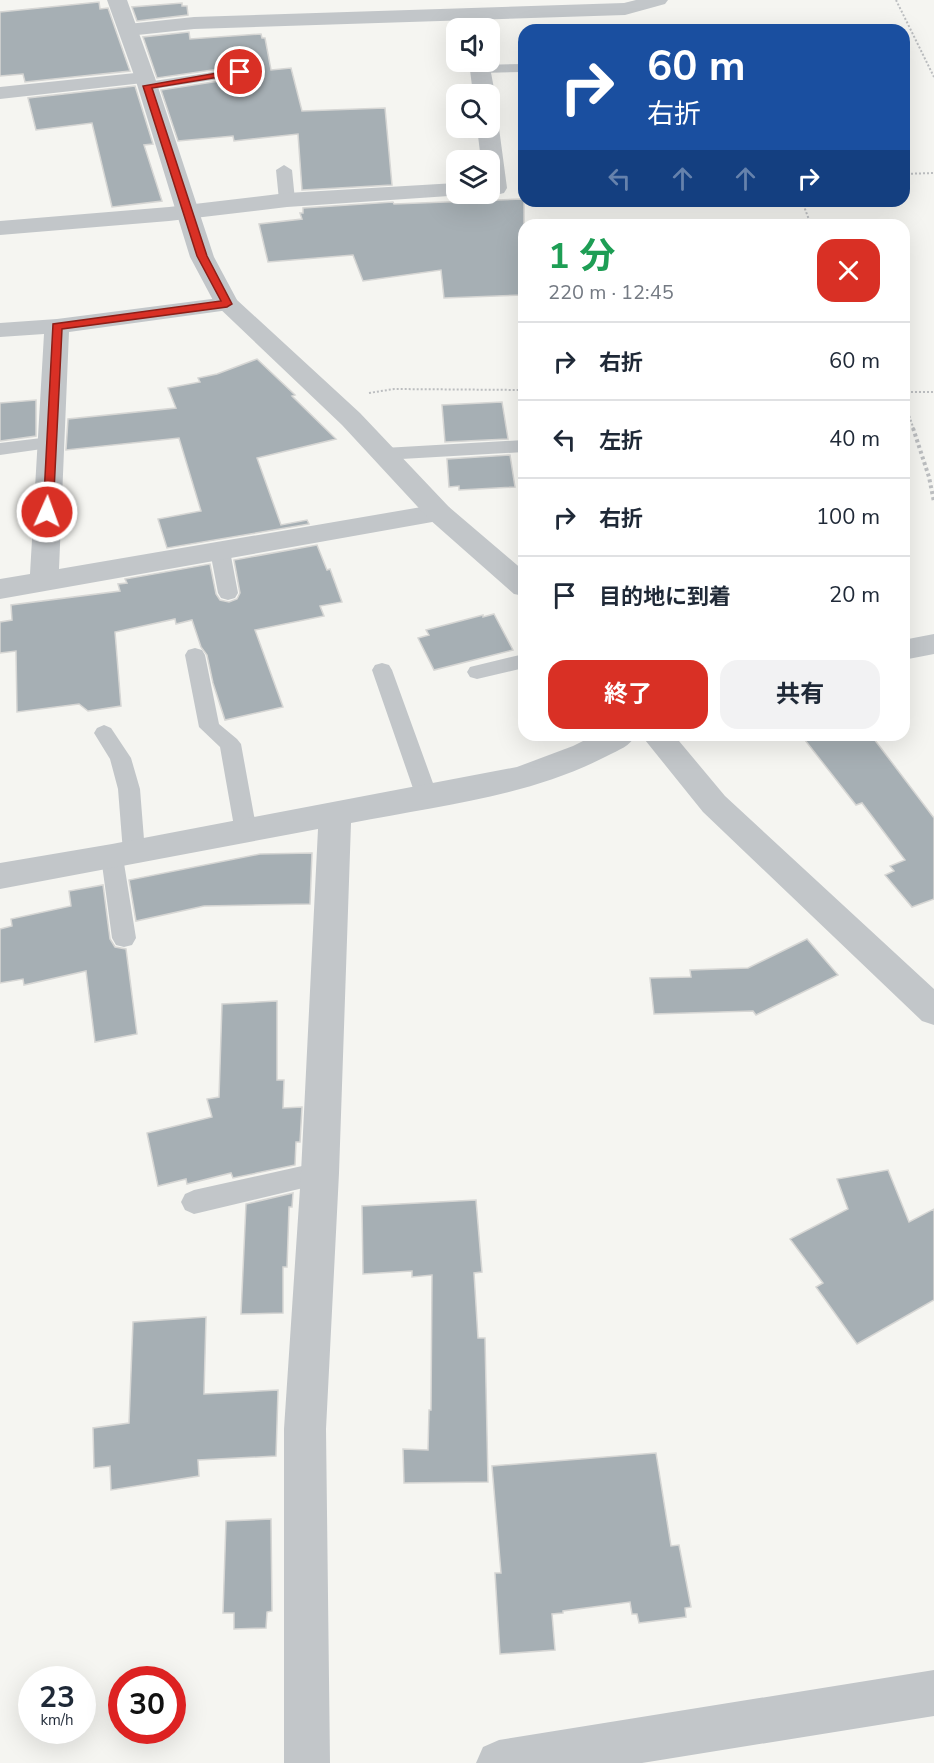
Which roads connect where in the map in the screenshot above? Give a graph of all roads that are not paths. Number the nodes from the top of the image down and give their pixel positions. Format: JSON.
{"nodes":[{"id":1,"x":117,"y":0,"type":"edge"},
{"id":2,"x":658,"y":0,"type":"edge"},
{"id":3,"x":473,"y":14,"type":"edge"},
{"id":4,"x":128,"y":30,"type":"junction"},
{"id":5,"x":500,"y":66,"type":"edge"},
{"id":6,"x":518,"y":68,"type":"edge"},
{"id":7,"x":240,"y":72,"type":"dead end"},
{"id":8,"x":146,"y":82,"type":"junction"},
{"id":9,"x":0,"y":93,"type":"edge"},
{"id":10,"x":284,"y":170,"type":"dead end"},
{"id":11,"x":446,"y":191,"type":"edge"},
{"id":12,"x":287,"y":200,"type":"junction"},
{"id":13,"x":188,"y":211,"type":"junction"},
{"id":14,"x":0,"y":228,"type":"edge"},
{"id":15,"x":227,"y":304,"type":"junction"},
{"id":16,"x":57,"y":326,"type":"junction"},
{"id":17,"x":0,"y":330,"type":"edge"},
{"id":18,"x":50,"y":443,"type":"junction"},
{"id":19,"x":518,"y":446,"type":"edge"},
{"id":20,"x":0,"y":449,"type":"edge"},
{"id":21,"x":384,"y":454,"type":"junction"},
{"id":22,"x":439,"y":513,"type":"junction"},
{"id":23,"x":220,"y":551,"type":"junction"},
{"id":24,"x":44,"y":581,"type":"junction"},
{"id":25,"x":518,"y":582,"type":"edge"},
{"id":26,"x":0,"y":589,"type":"edge"},
{"id":27,"x":228,"y":593,"type":"dead end"},
{"id":28,"x":934,"y":644,"type":"edge"},
{"id":29,"x":910,"y":649,"type":"edge"},
{"id":30,"x":195,"y":655,"type":"dead end"},
{"id":31,"x":518,"y":662,"type":"edge"},
{"id":32,"x":382,"y":670,"type":"dead end"},
{"id":33,"x":477,"y":672,"type":"dead end"},
{"id":34,"x":104,"y":732,"type":"dead end"},
{"id":35,"x":609,"y":741,"type":"edge"},
{"id":36,"x":662,"y":741,"type":"edge"},
{"id":37,"x":427,"y":797,"type":"junction"},
{"id":38,"x":335,"y":815,"type":"junction"},
{"id":39,"x":246,"y":832,"type":"junction"},
{"id":40,"x":123,"y":854,"type":"junction"},
{"id":41,"x":0,"y":876,"type":"edge"},
{"id":42,"x":124,"y":938,"type":"dead end"},
{"id":43,"x":934,"y":1011,"type":"edge"},
{"id":44,"x":320,"y":1173,"type":"junction"},
{"id":45,"x":194,"y":1202,"type":"dead end"},
{"id":46,"x":934,"y":1693,"type":"edge"},
{"id":47,"x":308,"y":1763,"type":"edge"},
{"id":48,"x":499,"y":1763,"type":"edge"}],
"edges":[{"from":1,"to":4,"type":"street"},
{"from":2,"to":3,"type":"street"},
{"from":3,"to":4,"type":"street"},
{"from":4,"to":8,"type":"street"},
{"from":5,"to":6,"type":"lane"},
{"from":7,"to":8,"type":"lane"},
{"from":8,"to":9,"type":"street"},
{"from":8,"to":13,"type":"street"},
{"from":10,"to":12,"type":"lane"},
{"from":11,"to":12,"type":"street"},
{"from":12,"to":13,"type":"street"},
{"from":13,"to":14,"type":"street"},
{"from":13,"to":15,"type":"street"},
{"from":15,"to":16,"type":"street"},
{"from":15,"to":21,"type":"street"},
{"from":16,"to":17,"type":"street"},
{"from":16,"to":18,"type":"street"},
{"from":18,"to":20,"type":"lane"},
{"from":18,"to":24,"type":"street"},
{"from":19,"to":21,"type":"lane"},
{"from":21,"to":22,"type":"street"},
{"from":22,"to":23,"type":"street"},
{"from":22,"to":25,"type":"street"},
{"from":23,"to":24,"type":"street"},
{"from":23,"to":27,"type":"lane"},
{"from":24,"to":26,"type":"street"},
{"from":28,"to":29,"type":"street"},
{"from":30,"to":39,"type":"lane"},
{"from":31,"to":33,"type":"lane"},
{"from":32,"to":37,"type":"lane"},
{"from":34,"to":40,"type":"lane"},
{"from":35,"to":37,"type":"street"},
{"from":36,"to":43,"type":"street"},
{"from":37,"to":38,"type":"street"},
{"from":38,"to":39,"type":"street"},
{"from":38,"to":44,"type":"street"},
{"from":39,"to":40,"type":"street"},
{"from":40,"to":41,"type":"street"},
{"from":40,"to":42,"type":"lane"},
{"from":44,"to":45,"type":"lane"},
{"from":44,"to":47,"type":"street"},
{"from":46,"to":48,"type":"street"}]}
